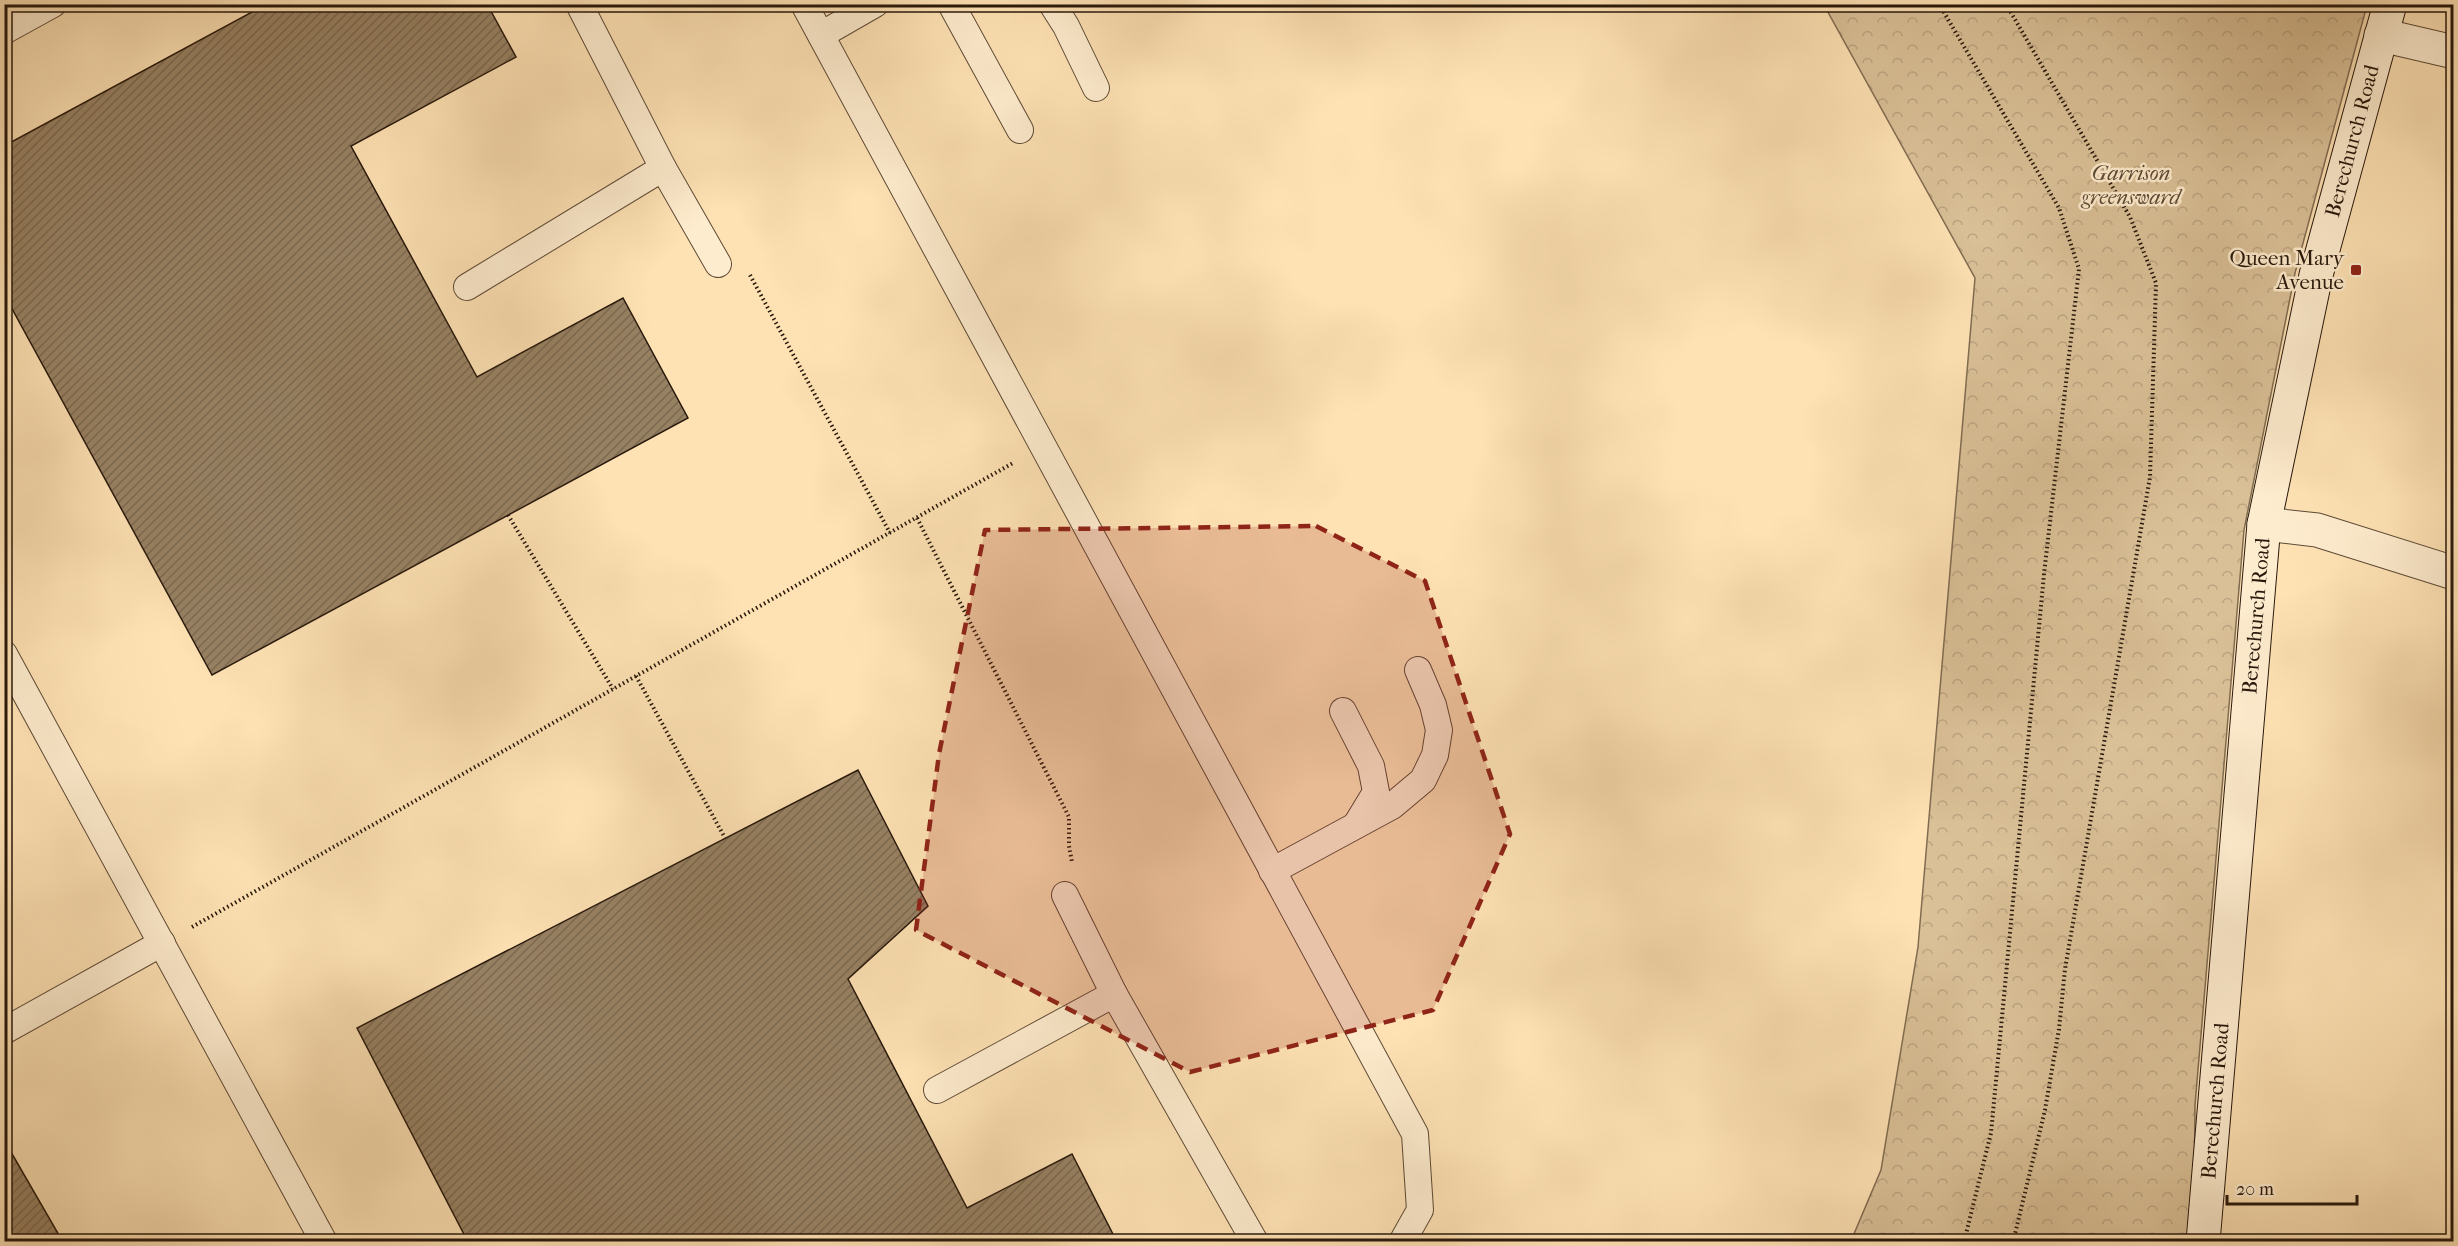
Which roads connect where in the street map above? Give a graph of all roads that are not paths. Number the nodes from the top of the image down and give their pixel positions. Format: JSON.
{"nodes":[{"id":1,"x":53,"y":4,"type":"edge"},
{"id":2,"x":579,"y":4,"type":"edge"},
{"id":3,"x":804,"y":4,"type":"edge"},
{"id":4,"x":875,"y":4,"type":"edge"},
{"id":5,"x":951,"y":4,"type":"edge"},
{"id":6,"x":1052,"y":4,"type":"edge"},
{"id":7,"x":2390,"y":4,"type":"edge"},
{"id":8,"x":4,"y":31,"type":"edge"},
{"id":9,"x":821,"y":35,"type":"junction"},
{"id":10,"x":2381,"y":36,"type":"junction"},
{"id":11,"x":2454,"y":52,"type":"edge"},
{"id":12,"x":1096,"y":88,"type":"dead end"},
{"id":13,"x":1020,"y":130,"type":"dead end"},
{"id":14,"x":663,"y":168,"type":"junction"},
{"id":15,"x":718,"y":264,"type":"road end"},
{"id":16,"x":467,"y":287,"type":"dead end"},
{"id":17,"x":2264,"y":524,"type":"junction"},
{"id":18,"x":2454,"y":573,"type":"edge"},
{"id":19,"x":4,"y":654,"type":"edge"},
{"id":20,"x":1418,"y":670,"type":"dead end"},
{"id":21,"x":1343,"y":711,"type":"dead end"},
{"id":22,"x":1356,"y":825,"type":"junction"},
{"id":23,"x":1272,"y":871,"type":"junction"},
{"id":24,"x":1065,"y":895,"type":"road end"},
{"id":25,"x":162,"y":944,"type":"junction"},
{"id":26,"x":1114,"y":994,"type":"junction"},
{"id":27,"x":4,"y":1031,"type":"edge"},
{"id":28,"x":937,"y":1090,"type":"dead end"},
{"id":29,"x":324,"y":1242,"type":"edge"},
{"id":30,"x":1255,"y":1242,"type":"edge"},
{"id":31,"x":1402,"y":1242,"type":"edge"},
{"id":32,"x":2203,"y":1242,"type":"edge"}],
"edges":[{"from":1,"to":8,"type":"lane"},
{"from":2,"to":14,"type":"lane"},
{"from":3,"to":9,"type":"lane"},
{"from":4,"to":9,"type":"lane"},
{"from":5,"to":13,"type":"lane"},
{"from":6,"to":12,"type":"lane"},
{"from":7,"to":10,"type":"street","name":"Berechurch Road"},
{"from":9,"to":23,"type":"lane"},
{"from":10,"to":11,"type":"street"},
{"from":10,"to":17,"type":"street","name":"Berechurch Road"},
{"from":14,"to":15,"type":"lane"},
{"from":14,"to":16,"type":"lane"},
{"from":17,"to":18,"type":"street"},
{"from":17,"to":32,"type":"street","name":"Berechurch Road"},
{"from":19,"to":25,"type":"lane"},
{"from":20,"to":22,"type":"lane"},
{"from":21,"to":22,"type":"lane"},
{"from":22,"to":23,"type":"lane"},
{"from":23,"to":31,"type":"lane"},
{"from":24,"to":26,"type":"lane"},
{"from":25,"to":27,"type":"lane"},
{"from":25,"to":29,"type":"lane"},
{"from":26,"to":28,"type":"lane"},
{"from":26,"to":30,"type":"lane"}]}
